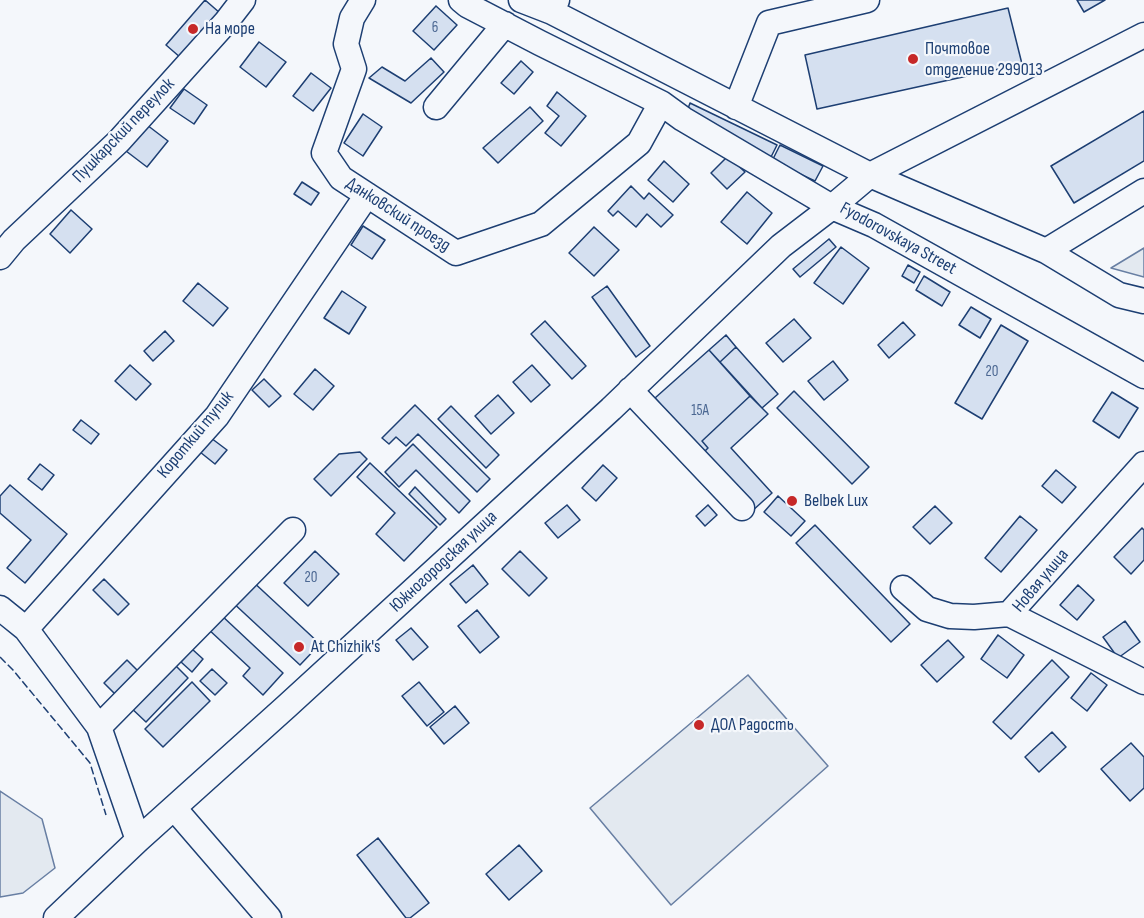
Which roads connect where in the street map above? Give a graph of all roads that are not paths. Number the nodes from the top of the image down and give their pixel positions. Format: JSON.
{"nodes":[{"id":1,"x":243,"y":0,"type":"edge"},
{"id":2,"x":363,"y":0,"type":"edge"},
{"id":3,"x":461,"y":0,"type":"edge"},
{"id":4,"x":521,"y":0,"type":"edge"},
{"id":5,"x":867,"y":0,"type":"edge"},
{"id":6,"x":555,"y":6,"type":"edge"},
{"id":7,"x":505,"y":24,"type":"junction"},
{"id":8,"x":1144,"y":35,"type":"edge"},
{"id":9,"x":661,"y":103,"type":"junction"},
{"id":10,"x":736,"y":106,"type":"junction"},
{"id":11,"x":436,"y":107,"type":"dead end"},
{"id":12,"x":870,"y":175,"type":"junction"},
{"id":13,"x":1144,"y":191,"type":"edge"},
{"id":14,"x":367,"y":195,"type":"junction"},
{"id":15,"x":832,"y":207,"type":"junction"},
{"id":16,"x":1046,"y":251,"type":"junction"},
{"id":17,"x":0,"y":257,"type":"edge"},
{"id":18,"x":1144,"y":301,"type":"edge"},
{"id":19,"x":1144,"y":376,"type":"edge"},
{"id":20,"x":630,"y":390,"type":"junction"},
{"id":21,"x":1144,"y":464,"type":"edge"},
{"id":22,"x":742,"y":508,"type":"dead end"},
{"id":23,"x":292,"y":530,"type":"dead end"},
{"id":24,"x":903,"y":588,"type":"dead end"},
{"id":25,"x":0,"y":608,"type":"edge"},
{"id":26,"x":1009,"y":614,"type":"junction"},
{"id":27,"x":26,"y":629,"type":"junction"},
{"id":28,"x":1144,"y":682,"type":"edge"},
{"id":29,"x":99,"y":727,"type":"junction"},
{"id":30,"x":174,"y":808,"type":"junction"},
{"id":31,"x":138,"y":840,"type":"junction"},
{"id":32,"x":56,"y":918,"type":"edge"},
{"id":33,"x":269,"y":918,"type":"edge"}],
"edges":[{"from":1,"to":17,"type":"street","name":"Пушкарский переулок"},
{"from":2,"to":14,"type":"street","name":"Данковский проезд"},
{"from":3,"to":7,"type":"street"},
{"from":4,"to":6,"type":"street"},
{"from":5,"to":10,"type":"street"},
{"from":6,"to":10,"type":"street"},
{"from":7,"to":9,"type":"street"},
{"from":7,"to":11,"type":"street"},
{"from":8,"to":12,"type":"street","name":"Fyodorovskaya Street"},
{"from":9,"to":14,"type":"street","name":"Данковский проезд"},
{"from":9,"to":15,"type":"street"},
{"from":10,"to":12,"type":"street"},
{"from":12,"to":15,"type":"street","name":"Fyodorovskaya Street"},
{"from":12,"to":16,"type":"street"},
{"from":13,"to":16,"type":"street"},
{"from":14,"to":27,"type":"street","name":"Короткий тупик"},
{"from":15,"to":19,"type":"street","name":"Fyodorovskaya Street"},
{"from":15,"to":20,"type":"street","name":"Южногородская улица"},
{"from":16,"to":18,"type":"street"},
{"from":20,"to":22,"type":"street"},
{"from":20,"to":30,"type":"street","name":"Южногородская улица"},
{"from":21,"to":26,"type":"street","name":"Новая улица"},
{"from":23,"to":29,"type":"street"},
{"from":24,"to":26,"type":"street"},
{"from":25,"to":27,"type":"street"},
{"from":26,"to":28,"type":"street","name":"Новая улица"},
{"from":27,"to":29,"type":"street"},
{"from":29,"to":31,"type":"street"},
{"from":30,"to":31,"type":"street","name":"Южногородская улица"},
{"from":30,"to":33,"type":"street"},
{"from":31,"to":32,"type":"street","name":"Южногородская улица"}]}
